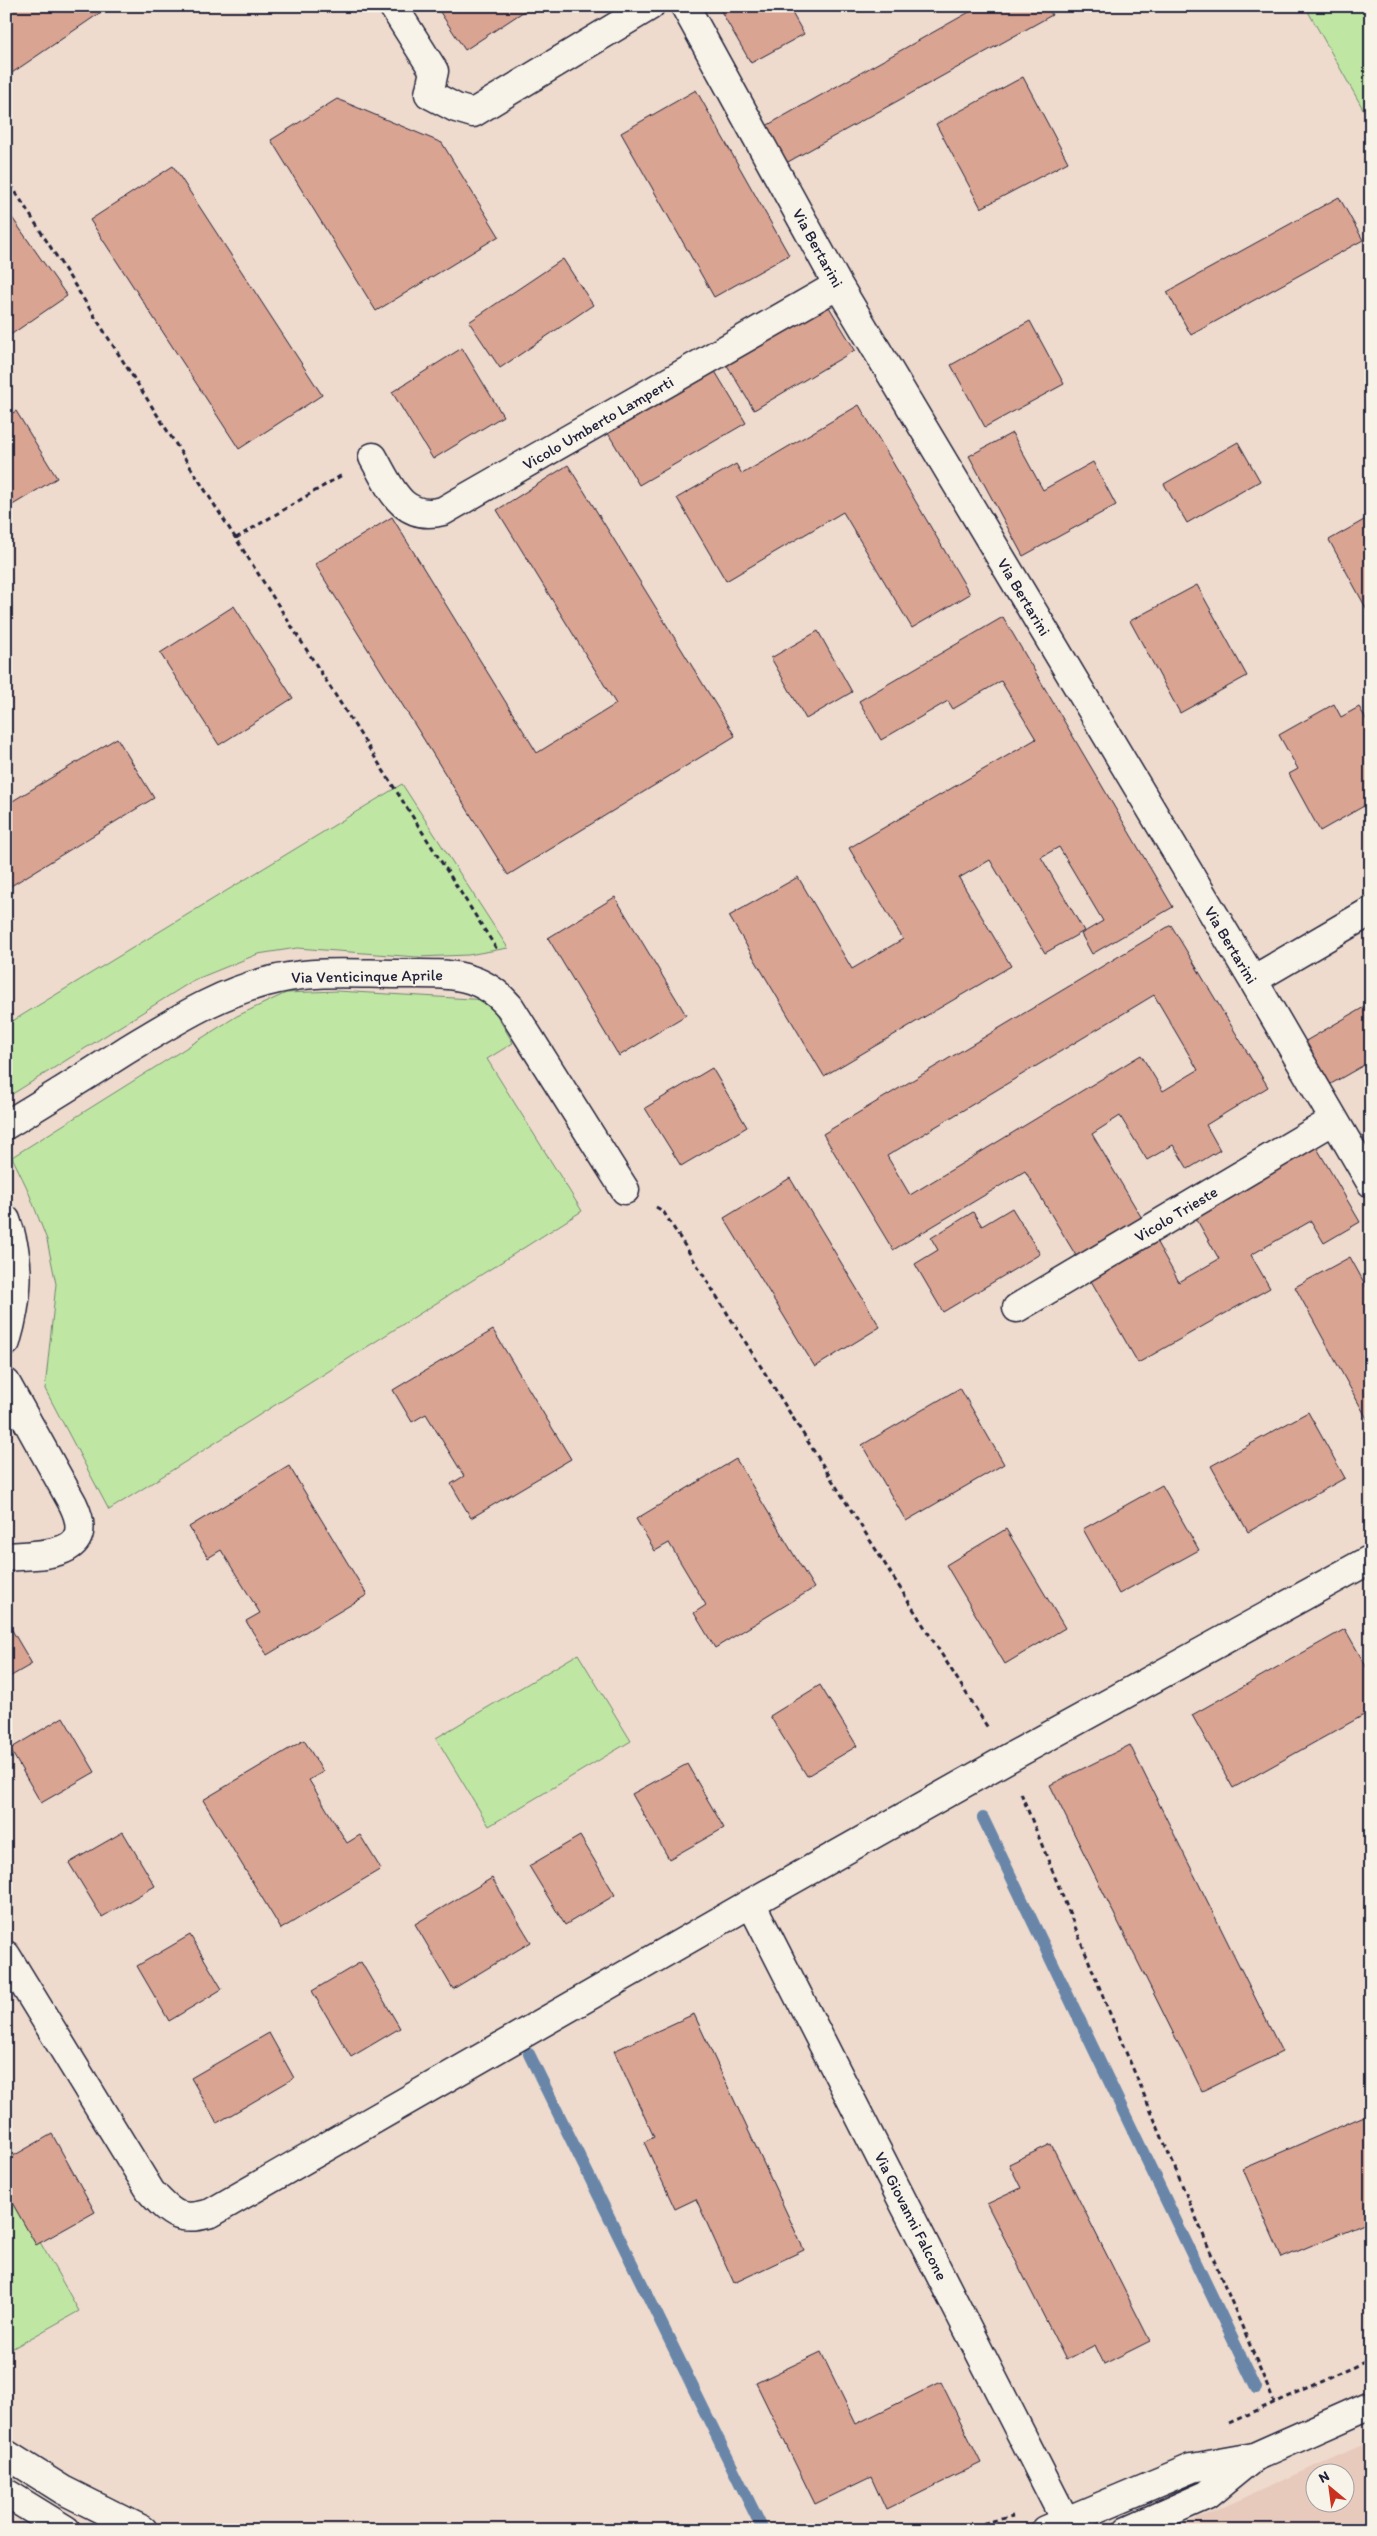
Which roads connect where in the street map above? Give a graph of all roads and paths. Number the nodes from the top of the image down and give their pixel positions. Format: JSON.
{"nodes":[{"id":1,"x":393,"y":6,"type":"edge"},
{"id":2,"x":650,"y":6,"type":"edge"},
{"id":3,"x":685,"y":6,"type":"edge"},
{"id":4,"x":6,"y":177,"type":"edge"},
{"id":5,"x":838,"y":285,"type":"junction"},
{"id":6,"x":373,"y":457,"type":"joint"},
{"id":7,"x":236,"y":538,"type":"junction"},
{"id":8,"x":1371,"y":911,"type":"edge"},
{"id":9,"x":503,"y":959,"type":"dead end"},
{"id":10,"x":1253,"y":980,"type":"junction"},
{"id":11,"x":1334,"y":1120,"type":"junction"},
{"id":12,"x":6,"y":1125,"type":"edge"},
{"id":13,"x":1371,"y":1183,"type":"edge"},
{"id":14,"x":625,"y":1190,"type":"joint"},
{"id":15,"x":658,"y":1203,"type":"dead end"},
{"id":16,"x":663,"y":1211,"type":"junction"},
{"id":17,"x":6,"y":1220,"type":"edge"},
{"id":18,"x":1017,"y":1308,"type":"dead end"},
{"id":19,"x":6,"y":1342,"type":"edge"},
{"id":20,"x":6,"y":1383,"type":"edge"},
{"id":21,"x":6,"y":1557,"type":"edge"},
{"id":22,"x":1371,"y":1559,"type":"edge"},
{"id":23,"x":1007,"y":1759,"type":"junction"},
{"id":24,"x":751,"y":1903,"type":"junction"},
{"id":25,"x":6,"y":1955,"type":"edge"},
{"id":26,"x":1371,"y":2360,"type":"edge"},
{"id":27,"x":1371,"y":2405,"type":"edge"},
{"id":28,"x":6,"y":2454,"type":"edge"},
{"id":29,"x":1254,"y":2457,"type":"junction"},
{"id":30,"x":6,"y":2493,"type":"edge"},
{"id":31,"x":1014,"y":2516,"type":"dead end"},
{"id":32,"x":1061,"y":2527,"type":"edge"},
{"id":33,"x":66,"y":2530,"type":"edge"},
{"id":34,"x":143,"y":2530,"type":"edge"},
{"id":35,"x":957,"y":2530,"type":"edge"},
{"id":36,"x":1128,"y":2530,"type":"edge"}],
"edges":[{"from":1,"to":2,"type":"street"},
{"from":3,"to":5,"type":"street","name":"Via Bertarini"},
{"from":4,"to":7,"type":"path"},
{"from":5,"to":6,"type":"street","name":"Vicolo Umberto Lamperti"},
{"from":5,"to":10,"type":"street","name":"Via Bertarini"},
{"from":6,"to":7,"type":"path"},
{"from":7,"to":9,"type":"path"},
{"from":8,"to":10,"type":"street"},
{"from":10,"to":11,"type":"street","name":"Via Bertarini"},
{"from":11,"to":13,"type":"street","name":"Via Bertarini"},
{"from":11,"to":18,"type":"street","name":"Vicolo Trieste"},
{"from":12,"to":14,"type":"street","name":"Via Venticinque Aprile"},
{"from":14,"to":16,"type":"path"},
{"from":15,"to":16,"type":"path"},
{"from":16,"to":23,"type":"path"},
{"from":17,"to":19,"type":"street"},
{"from":20,"to":21,"type":"street"},
{"from":22,"to":23,"type":"street"},
{"from":23,"to":24,"type":"street"},
{"from":23,"to":26,"type":"path"},
{"from":24,"to":25,"type":"street"},
{"from":24,"to":32,"type":"street","name":"Via Giovanni Falcone"},
{"from":27,"to":29,"type":"street"},
{"from":28,"to":34,"type":"street"},
{"from":29,"to":32,"type":"street"},
{"from":29,"to":36,"type":"street"},
{"from":30,"to":33,"type":"street"},
{"from":31,"to":35,"type":"path"}]}
